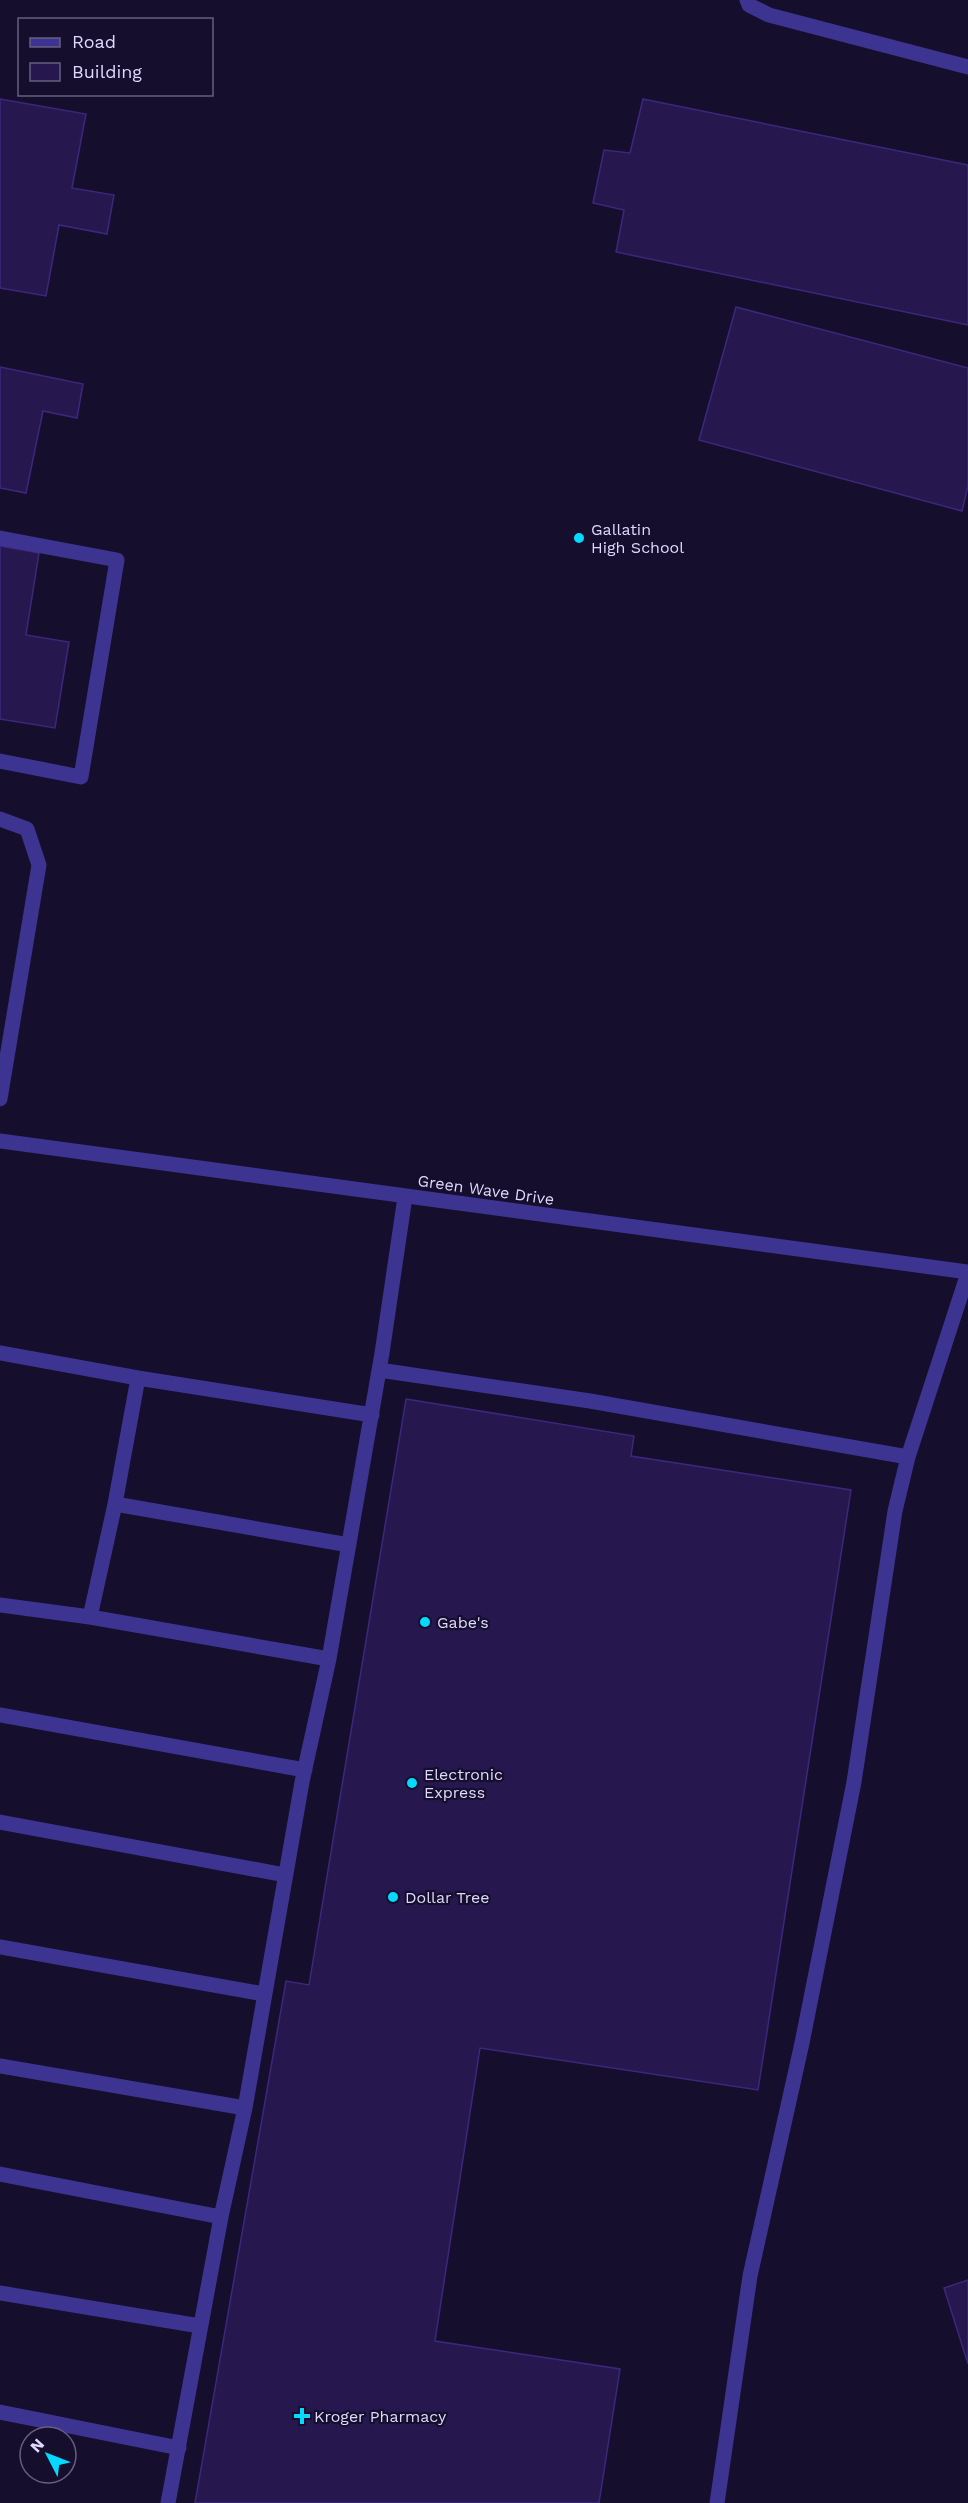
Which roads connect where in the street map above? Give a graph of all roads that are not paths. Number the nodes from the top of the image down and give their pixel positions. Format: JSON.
{"nodes":[{"id":1,"x":747,"y":0,"type":"edge"},
{"id":2,"x":968,"y":67,"type":"edge"},
{"id":3,"x":0,"y":538,"type":"edge"},
{"id":4,"x":0,"y":761,"type":"edge"},
{"id":5,"x":0,"y":819,"type":"edge"},
{"id":6,"x":8,"y":1005,"type":"edge"},
{"id":7,"x":0,"y":1099,"type":"edge"},
{"id":8,"x":0,"y":1141,"type":"edge"},
{"id":9,"x":405,"y":1197,"type":"junction"},
{"id":10,"x":968,"y":1272,"type":"edge"},
{"id":11,"x":0,"y":1353,"type":"edge"},
{"id":12,"x":379,"y":1370,"type":"junction"},
{"id":13,"x":138,"y":1378,"type":"junction"},
{"id":14,"x":372,"y":1414,"type":"junction"},
{"id":15,"x":908,"y":1457,"type":"junction"},
{"id":16,"x":115,"y":1504,"type":"junction"},
{"id":17,"x":349,"y":1545,"type":"junction"},
{"id":18,"x":0,"y":1605,"type":"edge"},
{"id":19,"x":90,"y":1617,"type":"junction"},
{"id":20,"x":329,"y":1659,"type":"junction"},
{"id":21,"x":0,"y":1715,"type":"edge"},
{"id":22,"x":305,"y":1770,"type":"junction"},
{"id":23,"x":0,"y":1822,"type":"edge"},
{"id":24,"x":285,"y":1875,"type":"junction"},
{"id":25,"x":0,"y":1947,"type":"edge"},
{"id":26,"x":264,"y":1994,"type":"junction"},
{"id":27,"x":0,"y":2066,"type":"edge"},
{"id":28,"x":245,"y":2108,"type":"junction"},
{"id":29,"x":0,"y":2174,"type":"edge"},
{"id":30,"x":221,"y":2217,"type":"junction"},
{"id":31,"x":0,"y":2293,"type":"edge"},
{"id":32,"x":200,"y":2326,"type":"junction"},
{"id":33,"x":0,"y":2412,"type":"edge"},
{"id":34,"x":178,"y":2448,"type":"junction"},
{"id":35,"x":168,"y":2503,"type":"edge"},
{"id":36,"x":717,"y":2503,"type":"edge"}],
"edges":[{"from":1,"to":2,"type":"street"},
{"from":3,"to":4,"type":"street"},
{"from":5,"to":6,"type":"street"},
{"from":6,"to":7,"type":"street"},
{"from":8,"to":9,"type":"street","name":"Green Wave Drive"},
{"from":9,"to":10,"type":"street","name":"Green Wave Drive"},
{"from":9,"to":12,"type":"street"},
{"from":10,"to":15,"type":"street"},
{"from":11,"to":13,"type":"street"},
{"from":12,"to":14,"type":"street"},
{"from":12,"to":15,"type":"street"},
{"from":13,"to":14,"type":"street"},
{"from":13,"to":16,"type":"street"},
{"from":14,"to":17,"type":"street"},
{"from":15,"to":36,"type":"street"},
{"from":16,"to":17,"type":"street"},
{"from":16,"to":19,"type":"street"},
{"from":17,"to":20,"type":"street"},
{"from":18,"to":19,"type":"street"},
{"from":19,"to":20,"type":"street"},
{"from":20,"to":22,"type":"street"},
{"from":21,"to":22,"type":"street"},
{"from":22,"to":24,"type":"street"},
{"from":23,"to":24,"type":"street"},
{"from":24,"to":26,"type":"street"},
{"from":25,"to":26,"type":"street"},
{"from":26,"to":28,"type":"street"},
{"from":27,"to":28,"type":"street"},
{"from":28,"to":30,"type":"street"},
{"from":29,"to":30,"type":"street"},
{"from":30,"to":32,"type":"street"},
{"from":31,"to":32,"type":"street"},
{"from":32,"to":34,"type":"street"},
{"from":33,"to":34,"type":"street"},
{"from":34,"to":35,"type":"street"}]}
